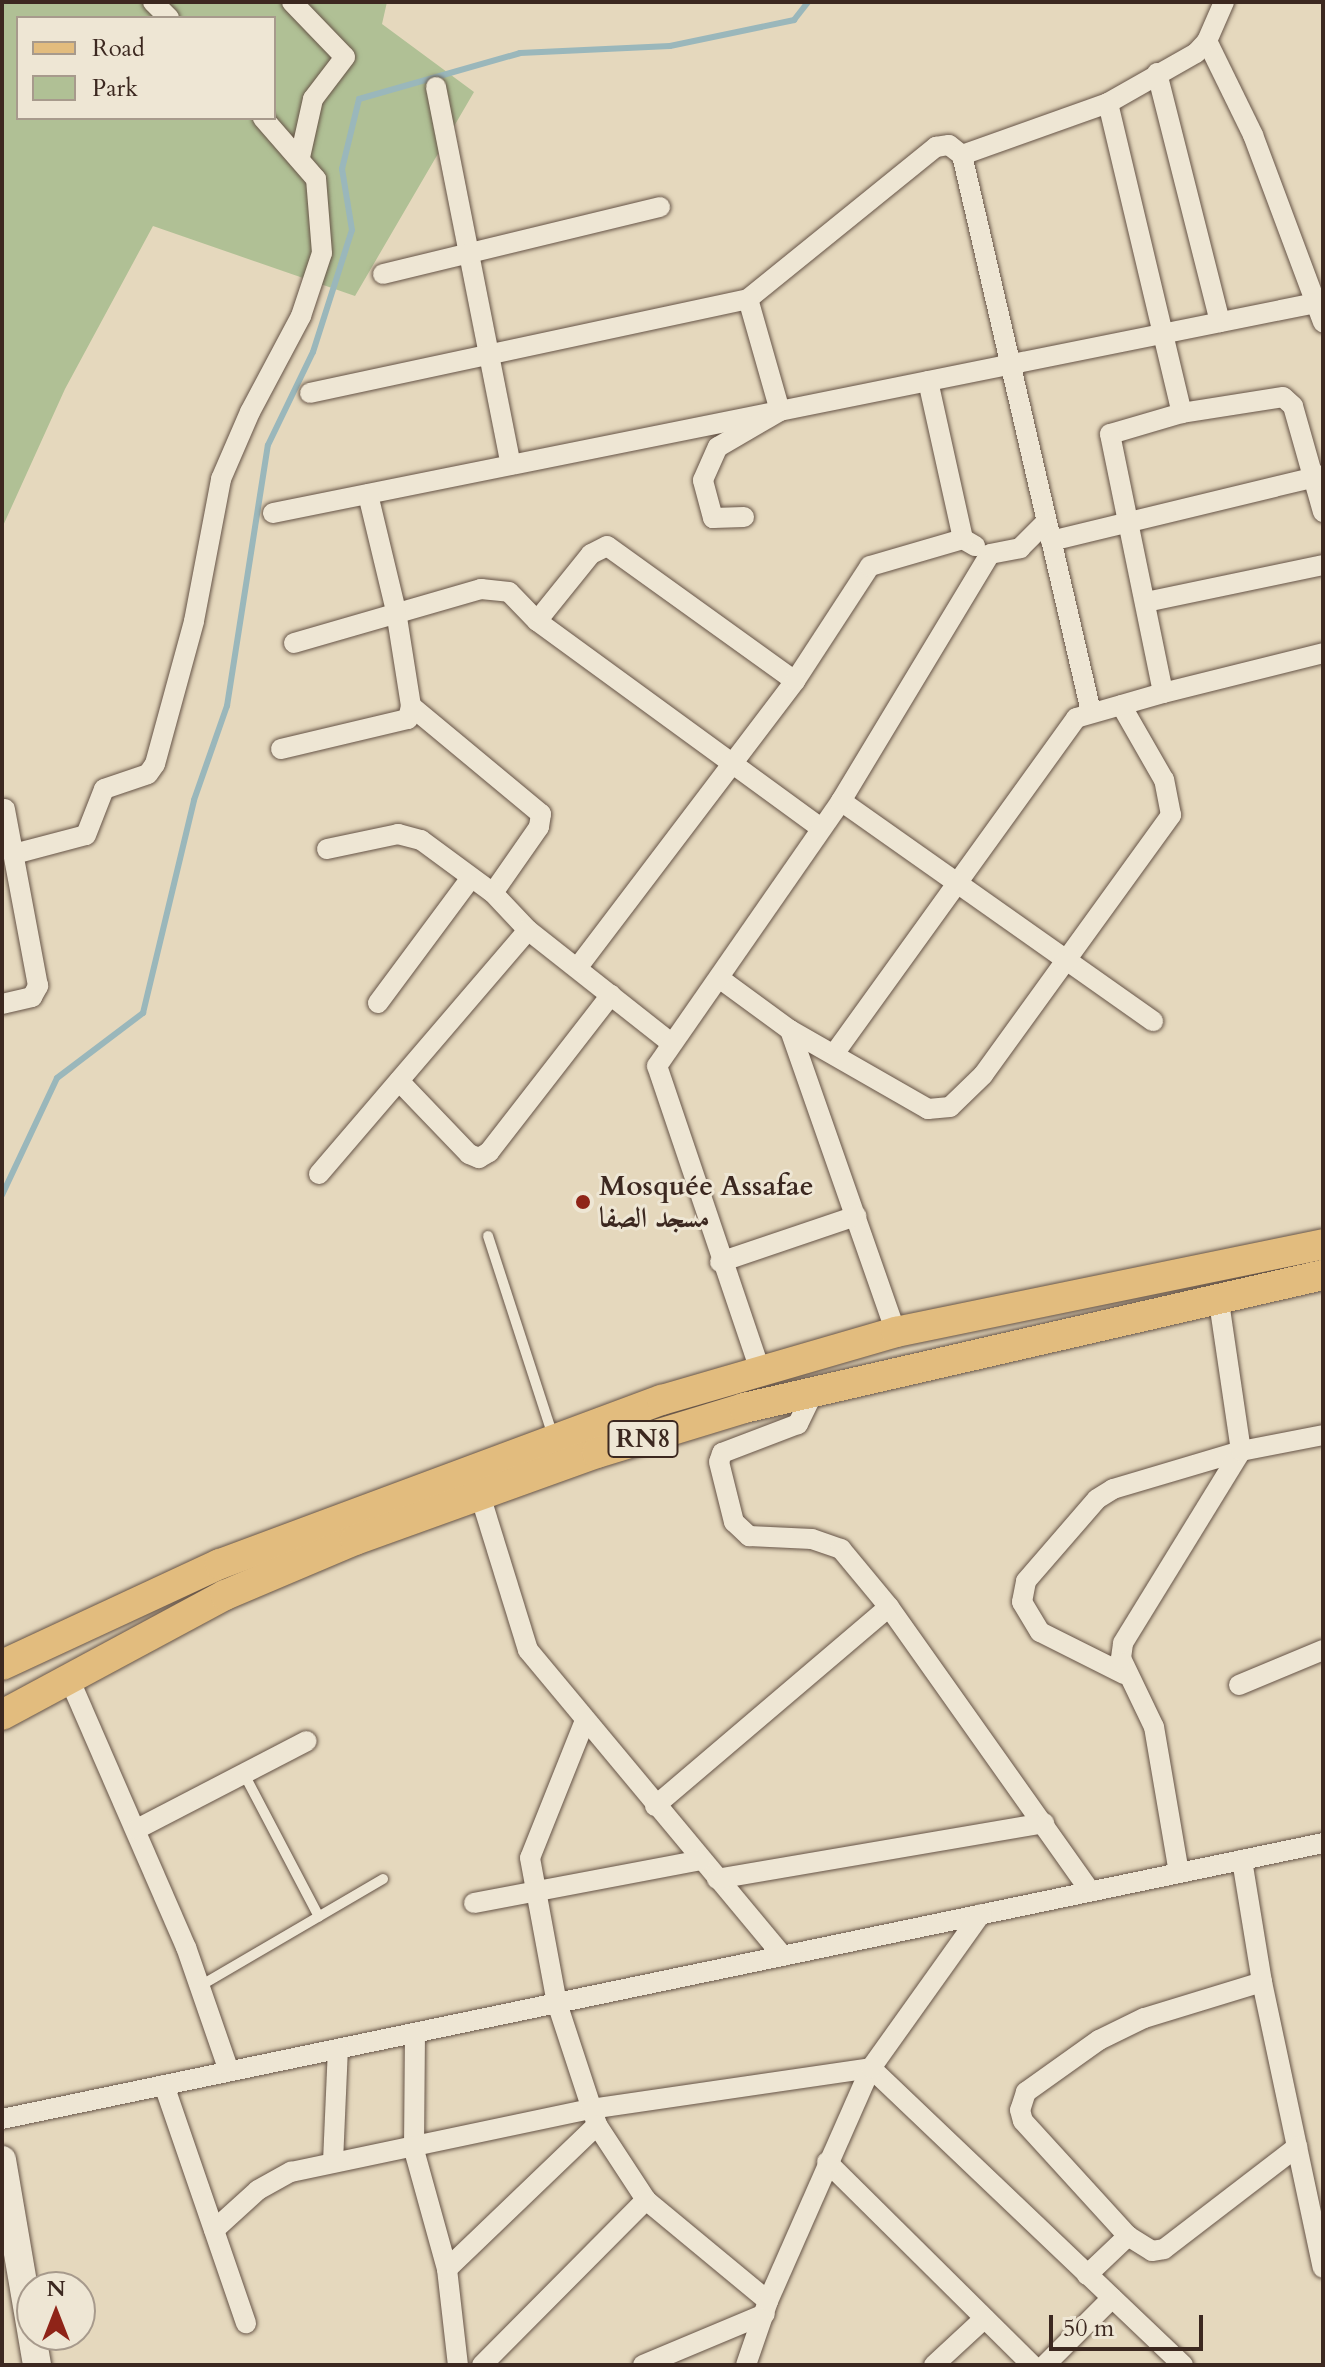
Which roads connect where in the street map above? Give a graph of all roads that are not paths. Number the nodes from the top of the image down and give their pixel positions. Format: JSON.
{"nodes":[{"id":1,"x":292,"y":2,"type":"edge"},
{"id":2,"x":1224,"y":2,"type":"edge"},
{"id":3,"x":1207,"y":41,"type":"junction"},
{"id":4,"x":1157,"y":73,"type":"junction"},
{"id":5,"x":436,"y":87,"type":"dead end"},
{"id":6,"x":1108,"y":103,"type":"junction"},
{"id":7,"x":265,"y":120,"type":"edge"},
{"id":8,"x":962,"y":155,"type":"junction"},
{"id":9,"x":300,"y":157,"type":"junction"},
{"id":10,"x":660,"y":207,"type":"dead end"},
{"id":11,"x":469,"y":253,"type":"junction"},
{"id":12,"x":383,"y":274,"type":"dead end"},
{"id":13,"x":748,"y":299,"type":"junction"},
{"id":14,"x":1315,"y":303,"type":"junction"},
{"id":15,"x":1220,"y":322,"type":"junction"},
{"id":16,"x":1323,"y":322,"type":"edge"},
{"id":17,"x":1163,"y":333,"type":"junction"},
{"id":18,"x":489,"y":353,"type":"junction"},
{"id":19,"x":1009,"y":365,"type":"junction"},
{"id":20,"x":928,"y":381,"type":"junction"},
{"id":21,"x":310,"y":393,"type":"dead end"},
{"id":22,"x":780,"y":411,"type":"junction"},
{"id":23,"x":1182,"y":413,"type":"junction"},
{"id":24,"x":511,"y":465,"type":"junction"},
{"id":25,"x":1319,"y":476,"type":"edge"},
{"id":26,"x":368,"y":494,"type":"junction"},
{"id":27,"x":1323,"y":512,"type":"edge"},
{"id":28,"x":273,"y":513,"type":"dead end"},
{"id":29,"x":744,"y":517,"type":"dead end"},
{"id":30,"x":1126,"y":523,"type":"junction"},
{"id":31,"x":1048,"y":532,"type":"junction"},
{"id":32,"x":963,"y":539,"type":"junction"},
{"id":33,"x":990,"y":554,"type":"junction"},
{"id":34,"x":1323,"y":565,"type":"edge"},
{"id":35,"x":1146,"y":602,"type":"junction"},
{"id":36,"x":396,"y":611,"type":"junction"},
{"id":37,"x":537,"y":621,"type":"junction"},
{"id":38,"x":294,"y":643,"type":"dead end"},
{"id":39,"x":1323,"y":653,"type":"edge"},
{"id":40,"x":795,"y":681,"type":"junction"},
{"id":41,"x":1163,"y":693,"type":"junction"},
{"id":42,"x":1121,"y":705,"type":"junction"},
{"id":43,"x":411,"y":706,"type":"junction"},
{"id":44,"x":1091,"y":712,"type":"junction"},
{"id":45,"x":281,"y":749,"type":"dead end"},
{"id":46,"x":733,"y":765,"type":"junction"},
{"id":47,"x":841,"y":801,"type":"junction"},
{"id":48,"x":5,"y":809,"type":"dead end"},
{"id":49,"x":821,"y":828,"type":"junction"},
{"id":50,"x":327,"y":849,"type":"dead end"},
{"id":51,"x":14,"y":854,"type":"junction"},
{"id":52,"x":471,"y":878,"type":"junction"},
{"id":53,"x":954,"y":885,"type":"junction"},
{"id":54,"x":493,"y":893,"type":"junction"},
{"id":55,"x":528,"y":930,"type":"junction"},
{"id":56,"x":1066,"y":961,"type":"junction"},
{"id":57,"x":578,"y":967,"type":"junction"},
{"id":58,"x":719,"y":978,"type":"junction"},
{"id":59,"x":611,"y":995,"type":"junction"},
{"id":60,"x":378,"y":1003,"type":"dead end"},
{"id":61,"x":2,"y":1004,"type":"edge"},
{"id":62,"x":1153,"y":1021,"type":"dead end"},
{"id":63,"x":790,"y":1030,"type":"junction"},
{"id":64,"x":670,"y":1042,"type":"junction"},
{"id":65,"x":834,"y":1054,"type":"junction"},
{"id":66,"x":399,"y":1081,"type":"junction"},
{"id":67,"x":319,"y":1174,"type":"dead end"},
{"id":68,"x":856,"y":1216,"type":"junction"},
{"id":69,"x":488,"y":1236,"type":"dead end"},
{"id":70,"x":1323,"y":1244,"type":"edge"},
{"id":71,"x":720,"y":1262,"type":"junction"},
{"id":72,"x":1323,"y":1275,"type":"edge"},
{"id":73,"x":1218,"y":1296,"type":"junction"},
{"id":74,"x":896,"y":1332,"type":"junction"},
{"id":75,"x":760,"y":1370,"type":"junction"},
{"id":76,"x":814,"y":1391,"type":"junction"},
{"id":77,"x":1323,"y":1435,"type":"edge"},
{"id":78,"x":553,"y":1436,"type":"junction"},
{"id":79,"x":1241,"y":1451,"type":"junction"},
{"id":80,"x":480,"y":1495,"type":"junction"},
{"id":81,"x":889,"y":1607,"type":"junction"},
{"id":82,"x":1323,"y":1650,"type":"edge"},
{"id":83,"x":2,"y":1665,"type":"edge"},
{"id":84,"x":1124,"y":1674,"type":"junction"},
{"id":85,"x":68,"y":1676,"type":"junction"},
{"id":86,"x":1239,"y":1685,"type":"dead end"},
{"id":87,"x":2,"y":1715,"type":"edge"},
{"id":88,"x":584,"y":1723,"type":"junction"},
{"id":89,"x":307,"y":1741,"type":"dead end"},
{"id":90,"x":244,"y":1774,"type":"junction"},
{"id":91,"x":655,"y":1806,"type":"junction"},
{"id":92,"x":1044,"y":1823,"type":"junction"},
{"id":93,"x":137,"y":1829,"type":"junction"},
{"id":94,"x":1323,"y":1843,"type":"edge"},
{"id":95,"x":701,"y":1860,"type":"junction"},
{"id":96,"x":1242,"y":1860,"type":"junction"},
{"id":97,"x":1179,"y":1873,"type":"junction"},
{"id":98,"x":383,"y":1879,"type":"dead end"},
{"id":99,"x":717,"y":1879,"type":"junction"},
{"id":100,"x":1090,"y":1891,"type":"junction"},
{"id":101,"x":534,"y":1893,"type":"junction"},
{"id":102,"x":474,"y":1903,"type":"dead end"},
{"id":103,"x":981,"y":1914,"type":"junction"},
{"id":104,"x":319,"y":1917,"type":"junction"},
{"id":105,"x":783,"y":1956,"type":"junction"},
{"id":106,"x":1262,"y":1982,"type":"junction"},
{"id":107,"x":200,"y":1986,"type":"junction"},
{"id":108,"x":557,"y":2003,"type":"junction"},
{"id":109,"x":415,"y":2033,"type":"junction"},
{"id":110,"x":338,"y":2049,"type":"junction"},
{"id":111,"x":871,"y":2068,"type":"junction"},
{"id":112,"x":229,"y":2071,"type":"junction"},
{"id":113,"x":164,"y":2085,"type":"junction"},
{"id":114,"x":594,"y":2117,"type":"junction"},
{"id":115,"x":2,"y":2119,"type":"edge"},
{"id":116,"x":1297,"y":2147,"type":"junction"},
{"id":117,"x":414,"y":2150,"type":"junction"},
{"id":118,"x":2,"y":2160,"type":"edge"},
{"id":119,"x":333,"y":2162,"type":"junction"},
{"id":120,"x":827,"y":2162,"type":"junction"},
{"id":121,"x":646,"y":2200,"type":"junction"},
{"id":122,"x":1318,"y":2220,"type":"edge"},
{"id":123,"x":214,"y":2230,"type":"junction"},
{"id":124,"x":1128,"y":2236,"type":"junction"},
{"id":125,"x":1323,"y":2268,"type":"edge"},
{"id":126,"x":447,"y":2269,"type":"junction"},
{"id":127,"x":1087,"y":2275,"type":"junction"},
{"id":128,"x":1112,"y":2298,"type":"junction"},
{"id":129,"x":766,"y":2308,"type":"junction"},
{"id":130,"x":985,"y":2318,"type":"junction"},
{"id":131,"x":246,"y":2323,"type":"dead end"},
{"id":132,"x":37,"y":2365,"type":"edge"},
{"id":133,"x":458,"y":2365,"type":"edge"},
{"id":134,"x":482,"y":2365,"type":"edge"},
{"id":135,"x":643,"y":2365,"type":"edge"},
{"id":136,"x":746,"y":2365,"type":"edge"},
{"id":137,"x":934,"y":2365,"type":"edge"},
{"id":138,"x":1032,"y":2365,"type":"edge"},
{"id":139,"x":1045,"y":2365,"type":"edge"},
{"id":140,"x":1183,"y":2365,"type":"edge"}],
"edges":[{"from":1,"to":9,"type":"street"},
{"from":2,"to":3,"type":"street"},
{"from":3,"to":4,"type":"street"},
{"from":3,"to":14,"type":"street"},
{"from":4,"to":6,"type":"street"},
{"from":4,"to":15,"type":"street"},
{"from":5,"to":11,"type":"street"},
{"from":6,"to":8,"type":"street"},
{"from":6,"to":17,"type":"street"},
{"from":7,"to":9,"type":"street"},
{"from":8,"to":13,"type":"street"},
{"from":8,"to":19,"type":"street"},
{"from":9,"to":51,"type":"street"},
{"from":10,"to":11,"type":"street"},
{"from":11,"to":12,"type":"street"},
{"from":11,"to":18,"type":"street"},
{"from":13,"to":18,"type":"street"},
{"from":13,"to":22,"type":"street"},
{"from":14,"to":15,"type":"street"},
{"from":14,"to":16,"type":"street"},
{"from":15,"to":17,"type":"street"},
{"from":17,"to":19,"type":"street"},
{"from":17,"to":23,"type":"street"},
{"from":18,"to":21,"type":"street"},
{"from":18,"to":24,"type":"street"},
{"from":19,"to":20,"type":"street"},
{"from":19,"to":31,"type":"street"},
{"from":20,"to":22,"type":"street"},
{"from":20,"to":32,"type":"street"},
{"from":22,"to":24,"type":"street"},
{"from":22,"to":29,"type":"street"},
{"from":23,"to":25,"type":"street"},
{"from":23,"to":30,"type":"street"},
{"from":24,"to":26,"type":"street"},
{"from":25,"to":27,"type":"street"},
{"from":25,"to":30,"type":"street"},
{"from":26,"to":28,"type":"street"},
{"from":26,"to":36,"type":"street"},
{"from":30,"to":31,"type":"street"},
{"from":30,"to":35,"type":"street"},
{"from":31,"to":33,"type":"street"},
{"from":31,"to":44,"type":"street"},
{"from":32,"to":33,"type":"street"},
{"from":32,"to":40,"type":"street"},
{"from":33,"to":47,"type":"street"},
{"from":34,"to":35,"type":"street"},
{"from":35,"to":41,"type":"street"},
{"from":36,"to":37,"type":"street"},
{"from":36,"to":38,"type":"street"},
{"from":36,"to":43,"type":"street"},
{"from":37,"to":40,"type":"street"},
{"from":37,"to":46,"type":"street"},
{"from":39,"to":41,"type":"street"},
{"from":40,"to":46,"type":"street"},
{"from":41,"to":42,"type":"street"},
{"from":42,"to":44,"type":"street"},
{"from":42,"to":56,"type":"street"},
{"from":43,"to":45,"type":"street"},
{"from":43,"to":54,"type":"street"},
{"from":44,"to":53,"type":"street"},
{"from":46,"to":49,"type":"street"},
{"from":46,"to":57,"type":"street"},
{"from":47,"to":49,"type":"street"},
{"from":47,"to":53,"type":"street"},
{"from":48,"to":51,"type":"street"},
{"from":49,"to":58,"type":"street"},
{"from":50,"to":52,"type":"street"},
{"from":51,"to":61,"type":"street"},
{"from":52,"to":54,"type":"street"},
{"from":52,"to":60,"type":"street"},
{"from":53,"to":56,"type":"street"},
{"from":53,"to":65,"type":"street"},
{"from":54,"to":55,"type":"street"},
{"from":55,"to":57,"type":"street"},
{"from":55,"to":66,"type":"street"},
{"from":56,"to":62,"type":"street"},
{"from":56,"to":65,"type":"street"},
{"from":57,"to":59,"type":"street"},
{"from":58,"to":63,"type":"street"},
{"from":58,"to":64,"type":"street"},
{"from":59,"to":64,"type":"street"},
{"from":59,"to":66,"type":"street"},
{"from":63,"to":65,"type":"street"},
{"from":63,"to":68,"type":"street"},
{"from":64,"to":71,"type":"street"},
{"from":66,"to":67,"type":"street"},
{"from":68,"to":71,"type":"street"},
{"from":68,"to":74,"type":"street"},
{"from":69,"to":78,"type":"lane"},
{"from":70,"to":74,"type":"main road","number":"RN8"},
{"from":71,"to":75,"type":"street"},
{"from":72,"to":73,"type":"main road","number":"RN8"},
{"from":73,"to":76,"type":"main road","number":"RN8"},
{"from":73,"to":79,"type":"street"},
{"from":74,"to":75,"type":"main road","number":"RN8"},
{"from":75,"to":78,"type":"main road","number":"RN8"},
{"from":76,"to":80,"type":"main road","number":"RN8"},
{"from":76,"to":81,"type":"street"},
{"from":77,"to":79,"type":"street"},
{"from":78,"to":83,"type":"main road","number":"RN8"},
{"from":79,"to":84,"type":"street"},
{"from":79,"to":84,"type":"street"},
{"from":80,"to":85,"type":"main road","number":"RN8"},
{"from":80,"to":88,"type":"street"},
{"from":81,"to":91,"type":"street"},
{"from":81,"to":92,"type":"street"},
{"from":82,"to":86,"type":"street"},
{"from":84,"to":97,"type":"street"},
{"from":85,"to":87,"type":"main road","number":"RN8"},
{"from":85,"to":93,"type":"street"},
{"from":88,"to":91,"type":"street"},
{"from":88,"to":101,"type":"street"},
{"from":89,"to":90,"type":"street"},
{"from":90,"to":93,"type":"street"},
{"from":90,"to":104,"type":"lane"},
{"from":91,"to":95,"type":"street"},
{"from":92,"to":99,"type":"street"},
{"from":92,"to":100,"type":"street"},
{"from":93,"to":107,"type":"street"},
{"from":94,"to":96,"type":"street"},
{"from":95,"to":99,"type":"street"},
{"from":95,"to":101,"type":"street"},
{"from":96,"to":97,"type":"street"},
{"from":96,"to":106,"type":"street"},
{"from":97,"to":100,"type":"street"},
{"from":98,"to":104,"type":"lane"},
{"from":99,"to":105,"type":"street"},
{"from":100,"to":103,"type":"street"},
{"from":101,"to":102,"type":"street"},
{"from":101,"to":108,"type":"street"},
{"from":103,"to":105,"type":"street"},
{"from":103,"to":111,"type":"street"},
{"from":104,"to":107,"type":"lane"},
{"from":105,"to":108,"type":"street"},
{"from":106,"to":116,"type":"street"},
{"from":106,"to":124,"type":"street"},
{"from":107,"to":112,"type":"street"},
{"from":108,"to":109,"type":"street"},
{"from":108,"to":114,"type":"street"},
{"from":109,"to":110,"type":"street"},
{"from":109,"to":117,"type":"street"},
{"from":110,"to":112,"type":"street"},
{"from":110,"to":119,"type":"street"},
{"from":111,"to":114,"type":"street"},
{"from":111,"to":120,"type":"street"},
{"from":111,"to":127,"type":"street"},
{"from":112,"to":113,"type":"street"},
{"from":113,"to":115,"type":"street"},
{"from":113,"to":123,"type":"street"},
{"from":114,"to":117,"type":"street"},
{"from":114,"to":121,"type":"street"},
{"from":114,"to":126,"type":"street"},
{"from":116,"to":122,"type":"street"},
{"from":116,"to":124,"type":"street"},
{"from":117,"to":119,"type":"street"},
{"from":117,"to":126,"type":"street"},
{"from":118,"to":132,"type":"street"},
{"from":119,"to":123,"type":"street"},
{"from":120,"to":129,"type":"street"},
{"from":120,"to":130,"type":"street"},
{"from":121,"to":129,"type":"street"},
{"from":121,"to":134,"type":"street"},
{"from":122,"to":125,"type":"street"},
{"from":123,"to":131,"type":"street"},
{"from":124,"to":127,"type":"street"},
{"from":126,"to":133,"type":"street"},
{"from":127,"to":128,"type":"street"},
{"from":128,"to":139,"type":"street"},
{"from":128,"to":140,"type":"street"},
{"from":129,"to":135,"type":"street"},
{"from":129,"to":136,"type":"street"},
{"from":130,"to":137,"type":"street"},
{"from":130,"to":138,"type":"street"}]}
